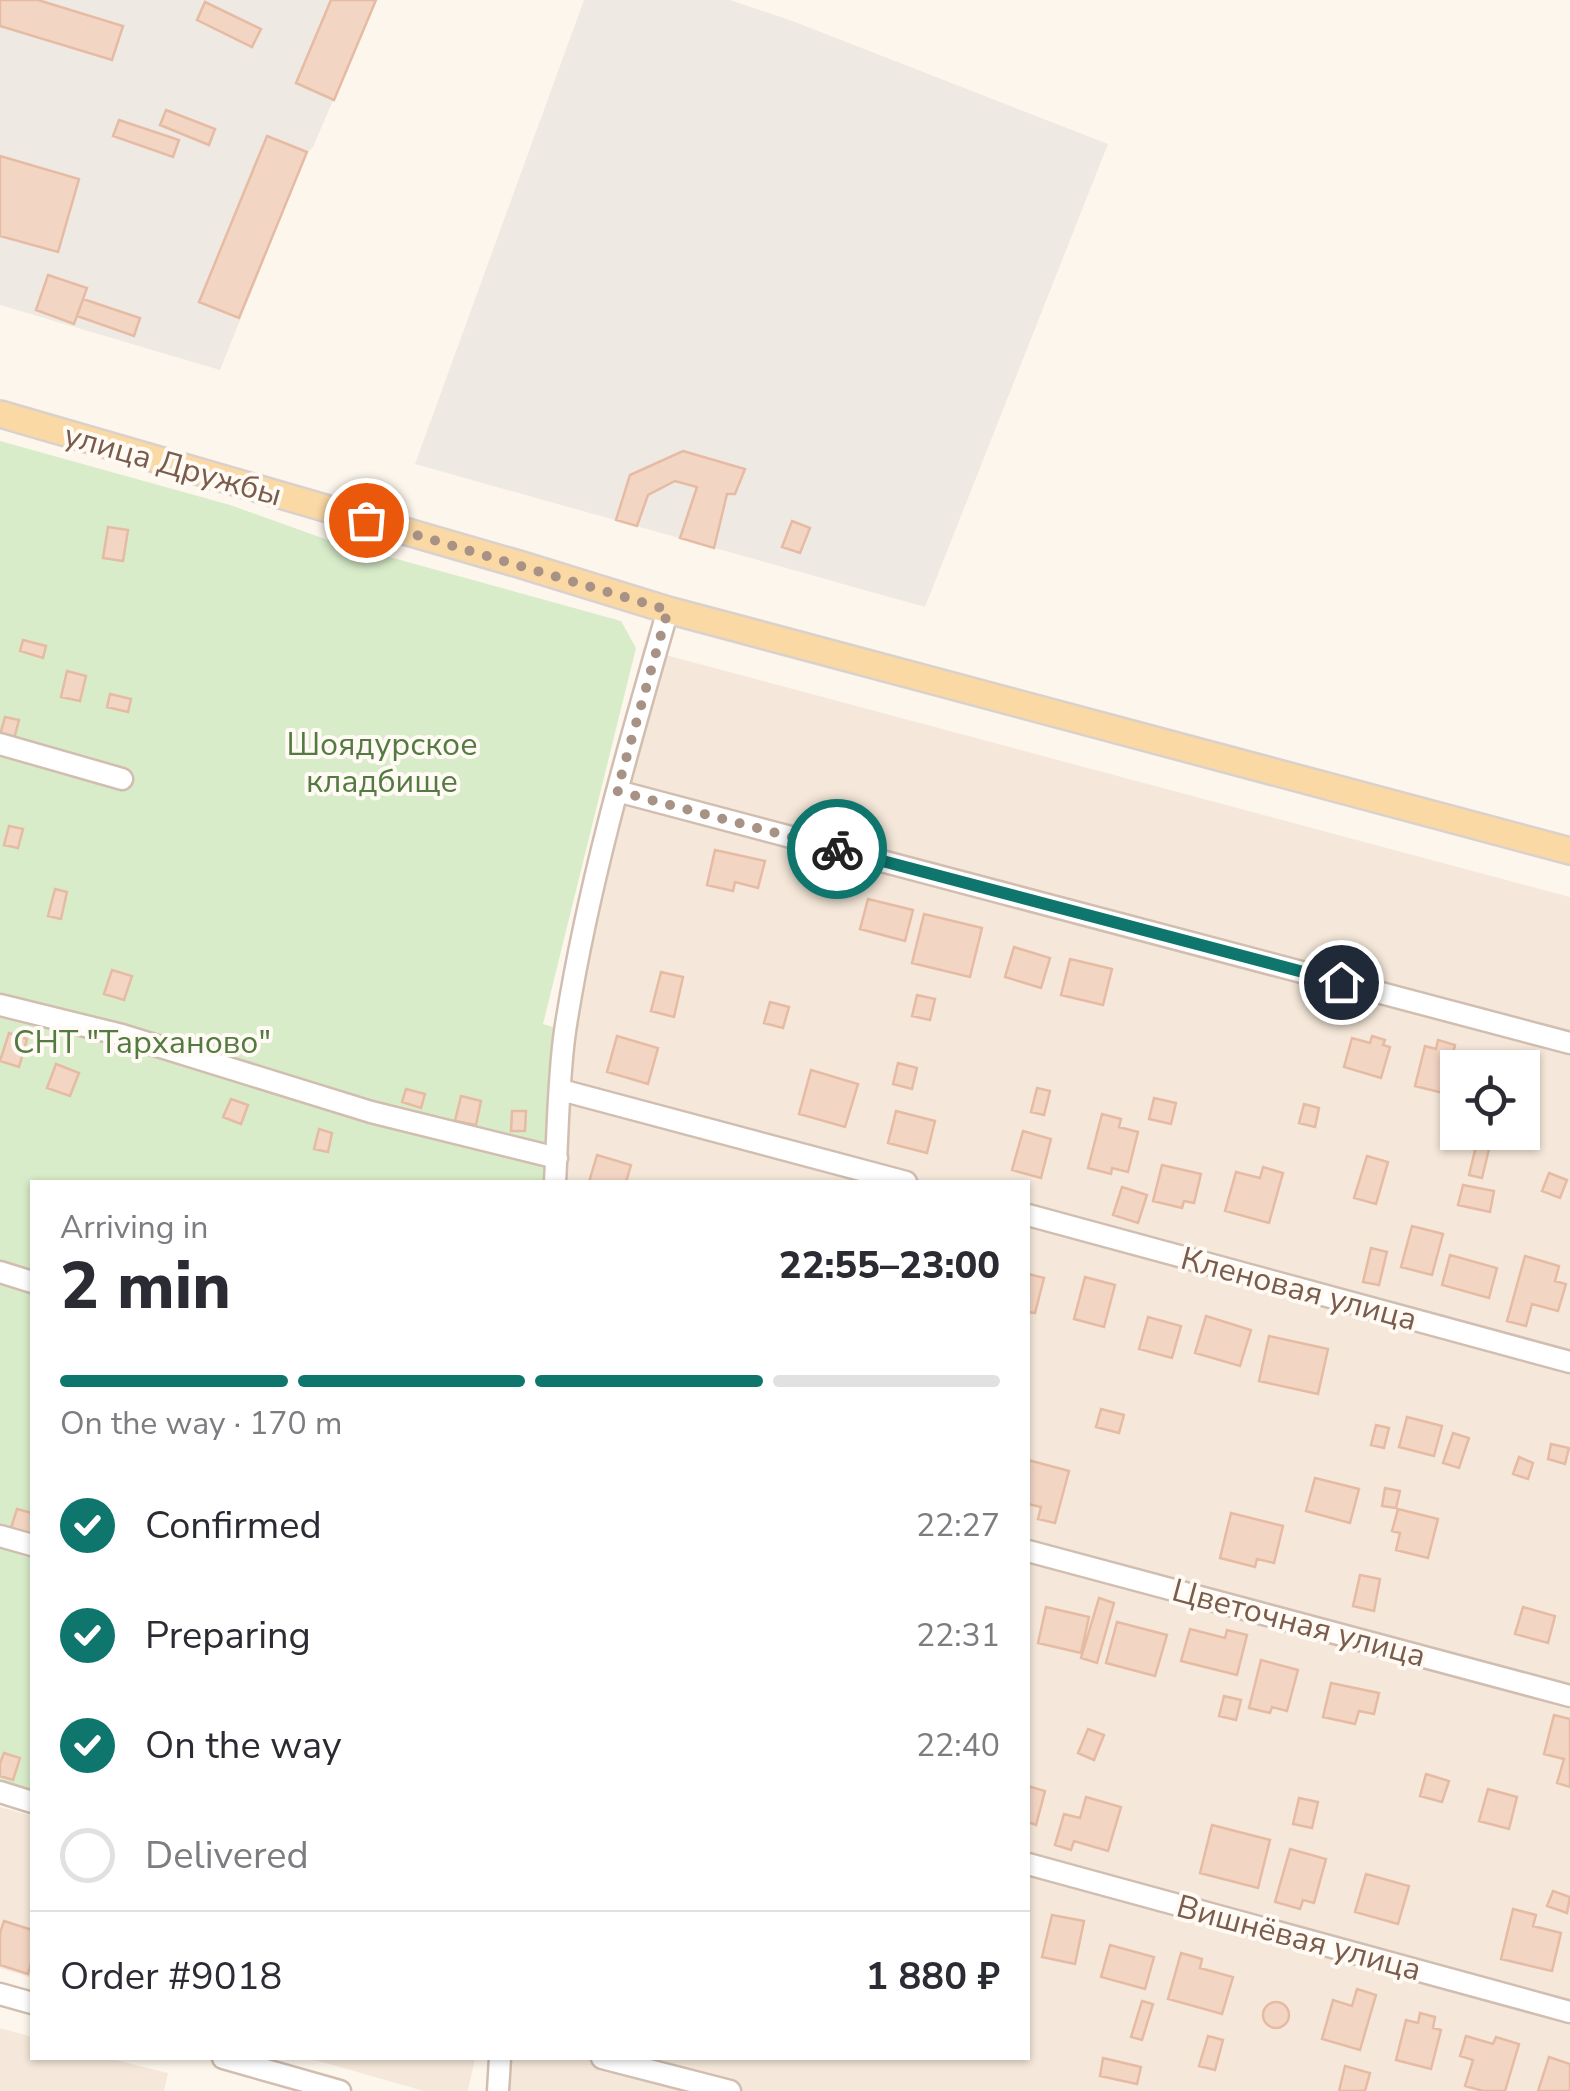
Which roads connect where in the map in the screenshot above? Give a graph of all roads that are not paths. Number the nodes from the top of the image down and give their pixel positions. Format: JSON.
{"nodes":[{"id":1,"x":0,"y":414,"type":"edge"},
{"id":2,"x":668,"y":610,"type":"junction"},
{"id":3,"x":0,"y":744,"type":"edge"},
{"id":4,"x":122,"y":779,"type":"dead end"},
{"id":5,"x":617,"y":791,"type":"junction"},
{"id":6,"x":1570,"y":851,"type":"edge"},
{"id":7,"x":0,"y":1004,"type":"edge"},
{"id":8,"x":1570,"y":1043,"type":"edge"},
{"id":9,"x":561,"y":1090,"type":"junction"},
{"id":10,"x":556,"y":1158,"type":"junction"},
{"id":11,"x":555,"y":1180,"type":"edge"},
{"id":12,"x":898,"y":1180,"type":"edge"},
{"id":13,"x":1030,"y":1217,"type":"edge"},
{"id":14,"x":0,"y":1272,"type":"edge"},
{"id":15,"x":30,"y":1281,"type":"edge"},
{"id":16,"x":1570,"y":1362,"type":"edge"},
{"id":17,"x":0,"y":1536,"type":"edge"},
{"id":18,"x":30,"y":1544,"type":"edge"},
{"id":19,"x":1030,"y":1552,"type":"edge"},
{"id":20,"x":1570,"y":1696,"type":"edge"},
{"id":21,"x":0,"y":1792,"type":"edge"},
{"id":22,"x":30,"y":1801,"type":"edge"},
{"id":23,"x":1030,"y":1865,"type":"edge"},
{"id":24,"x":0,"y":1994,"type":"edge"},
{"id":25,"x":30,"y":2002,"type":"edge"},
{"id":26,"x":1570,"y":2012,"type":"edge"},
{"id":27,"x":230,"y":2060,"type":"edge"},
{"id":28,"x":500,"y":2060,"type":"edge"},
{"id":29,"x":610,"y":2060,"type":"edge"},
{"id":30,"x":340,"y":2091,"type":"edge"},
{"id":31,"x":498,"y":2091,"type":"edge"},
{"id":32,"x":730,"y":2091,"type":"edge"}],
"edges":[{"from":1,"to":2,"type":"main road","name":"улица Дружбы"},
{"from":2,"to":5,"type":"street"},
{"from":2,"to":6,"type":"main road","name":"улица Дружбы"},
{"from":3,"to":4,"type":"street"},
{"from":5,"to":8,"type":"street"},
{"from":5,"to":9,"type":"street"},
{"from":7,"to":10,"type":"street"},
{"from":9,"to":10,"type":"street"},
{"from":9,"to":12,"type":"street"},
{"from":10,"to":11,"type":"street"},
{"from":13,"to":16,"type":"street","name":"Кленовая улица"},
{"from":14,"to":15,"type":"street"},
{"from":17,"to":18,"type":"street"},
{"from":19,"to":20,"type":"street","name":"Цветочная улица"},
{"from":21,"to":22,"type":"street"},
{"from":23,"to":26,"type":"street","name":"Вишнёвая улица"},
{"from":24,"to":25,"type":"street"},
{"from":27,"to":30,"type":"street"},
{"from":28,"to":31,"type":"street"},
{"from":29,"to":32,"type":"street"}]}
